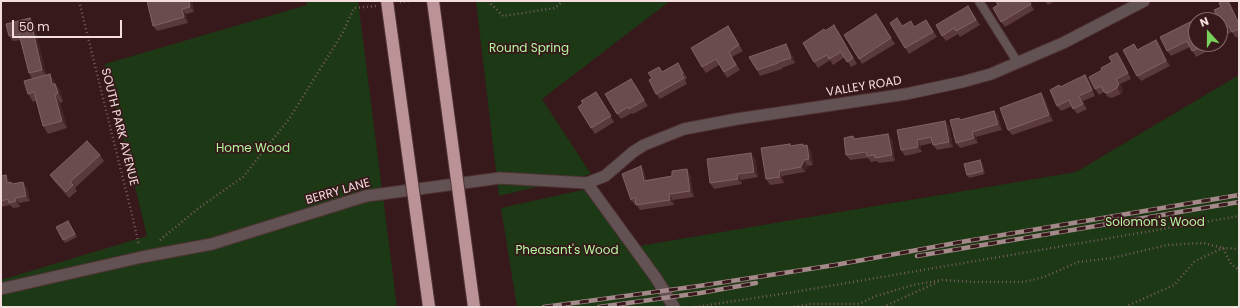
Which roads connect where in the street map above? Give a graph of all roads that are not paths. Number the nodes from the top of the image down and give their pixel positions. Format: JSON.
{"nodes":[{"id":1,"x":387,"y":1,"type":"edge"},
{"id":2,"x":433,"y":1,"type":"edge"},
{"id":3,"x":979,"y":1,"type":"edge"},
{"id":4,"x":1144,"y":1,"type":"edge"},
{"id":5,"x":1018,"y":63,"type":"junction"},
{"id":6,"x":587,"y":183,"type":"junction"},
{"id":7,"x":1,"y":289,"type":"edge"},
{"id":8,"x":429,"y":307,"type":"edge"},
{"id":9,"x":474,"y":307,"type":"edge"},
{"id":10,"x":674,"y":307,"type":"edge"}],
"edges":[{"from":1,"to":8,"type":"highway","bridge":true},
{"from":2,"to":9,"type":"highway","bridge":true},
{"from":3,"to":5,"type":"lane"},
{"from":4,"to":5,"type":"street","name":"VALLEY ROAD"},
{"from":5,"to":6,"type":"street","name":"VALLEY ROAD"},
{"from":6,"to":7,"type":"street","name":"BERRY LANE"},
{"from":6,"to":10,"type":"street"}]}
